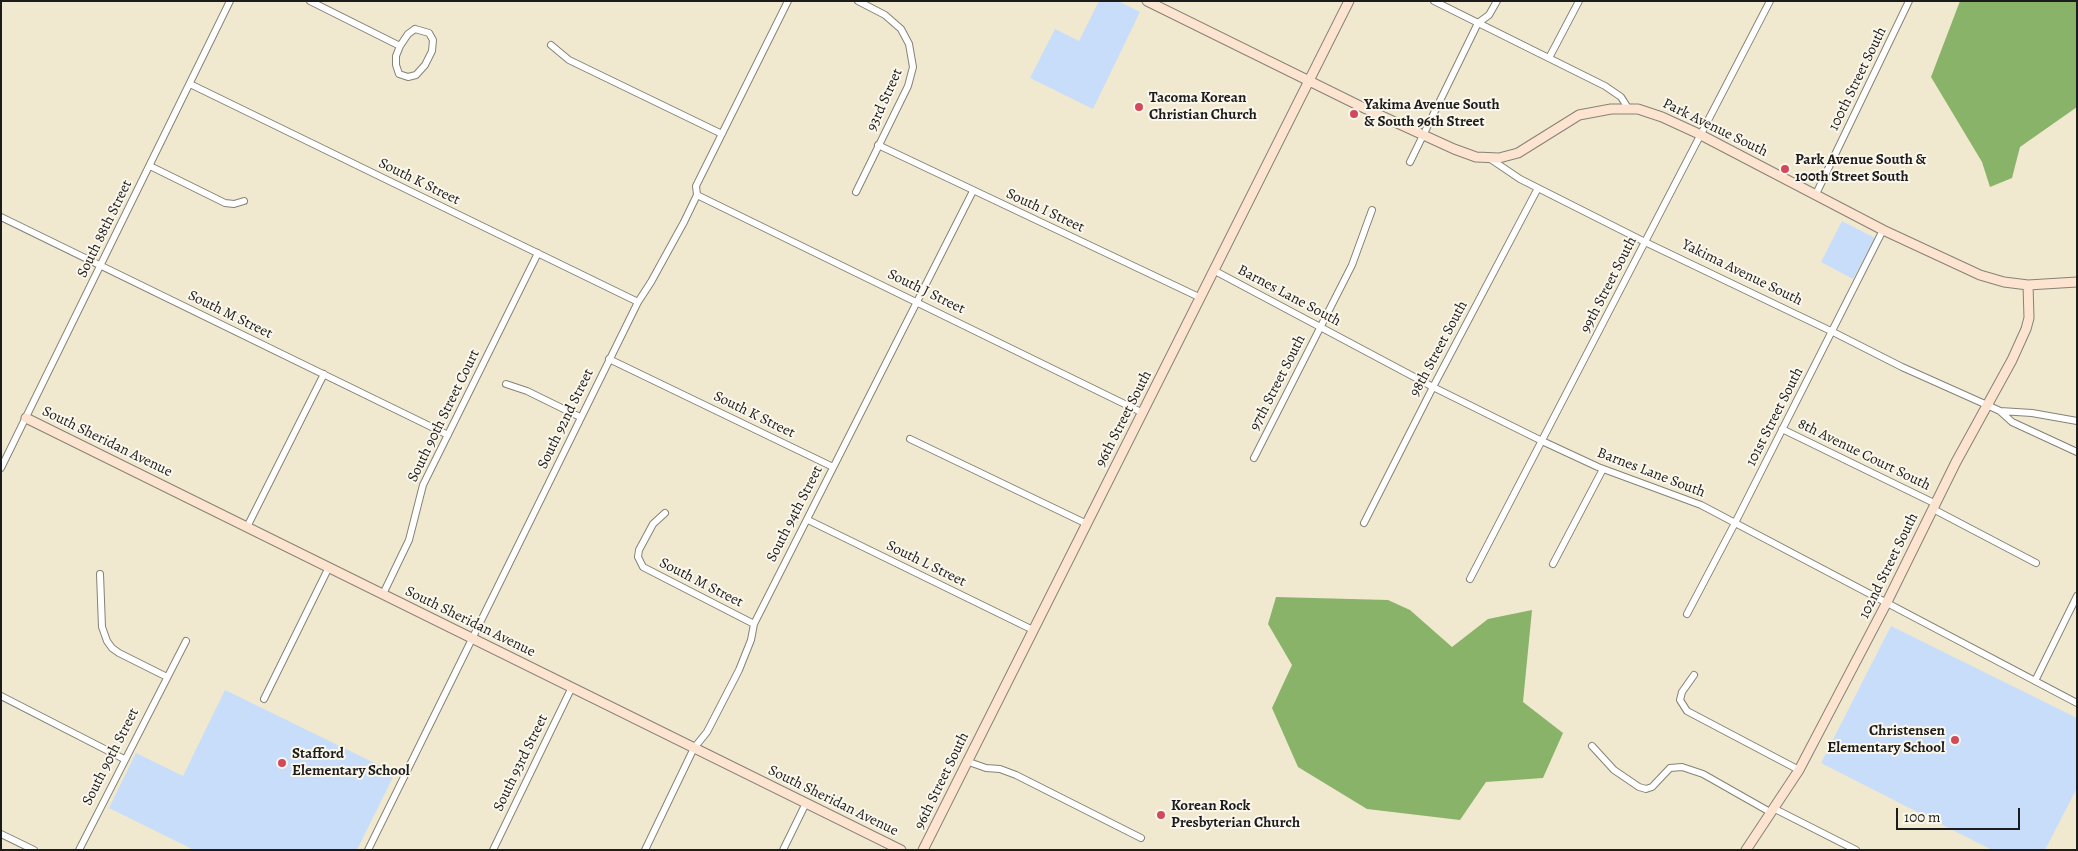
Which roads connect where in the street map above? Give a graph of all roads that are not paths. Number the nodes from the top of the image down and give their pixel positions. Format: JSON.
{"nodes":[{"id":1,"x":230,"y":1,"type":"edge"},
{"id":2,"x":310,"y":1,"type":"edge"},
{"id":3,"x":788,"y":1,"type":"edge"},
{"id":4,"x":858,"y":1,"type":"edge"},
{"id":5,"x":1148,"y":1,"type":"edge"},
{"id":6,"x":1350,"y":1,"type":"edge"},
{"id":7,"x":1434,"y":1,"type":"edge"},
{"id":8,"x":1497,"y":1,"type":"edge"},
{"id":9,"x":1579,"y":1,"type":"edge"},
{"id":10,"x":1770,"y":1,"type":"edge"},
{"id":11,"x":1909,"y":1,"type":"edge"},
{"id":12,"x":1478,"y":23,"type":"junction"},
{"id":13,"x":551,"y":45,"type":"dead end"},
{"id":14,"x":400,"y":46,"type":"junction"},
{"id":15,"x":1549,"y":58,"type":"junction"},
{"id":16,"x":1309,"y":82,"type":"junction"},
{"id":17,"x":190,"y":84,"type":"junction"},
{"id":18,"x":1628,"y":108,"type":"junction"},
{"id":19,"x":722,"y":134,"type":"junction"},
{"id":20,"x":1699,"y":134,"type":"junction"},
{"id":21,"x":1423,"y":135,"type":"junction"},
{"id":22,"x":878,"y":145,"type":"junction"},
{"id":23,"x":1489,"y":158,"type":"junction"},
{"id":24,"x":1410,"y":162,"type":"dead end"},
{"id":25,"x":150,"y":166,"type":"junction"},
{"id":26,"x":1538,"y":188,"type":"junction"},
{"id":27,"x":973,"y":191,"type":"junction"},
{"id":28,"x":856,"y":192,"type":"dead end"},
{"id":29,"x":1816,"y":194,"type":"junction"},
{"id":30,"x":697,"y":195,"type":"junction"},
{"id":31,"x":244,"y":201,"type":"dead end"},
{"id":32,"x":1372,"y":210,"type":"dead end"},
{"id":33,"x":1,"y":217,"type":"edge"},
{"id":34,"x":1883,"y":230,"type":"junction"},
{"id":35,"x":1645,"y":242,"type":"junction"},
{"id":36,"x":538,"y":253,"type":"junction"},
{"id":37,"x":101,"y":267,"type":"junction"},
{"id":38,"x":1215,"y":271,"type":"junction"},
{"id":39,"x":2077,"y":282,"type":"edge"},
{"id":40,"x":2028,"y":285,"type":"junction"},
{"id":41,"x":1201,"y":298,"type":"junction"},
{"id":42,"x":638,"y":302,"type":"junction"},
{"id":43,"x":917,"y":302,"type":"junction"},
{"id":44,"x":1320,"y":327,"type":"junction"},
{"id":45,"x":1833,"y":332,"type":"junction"},
{"id":46,"x":609,"y":359,"type":"junction"},
{"id":47,"x":324,"y":374,"type":"junction"},
{"id":48,"x":506,"y":384,"type":"dead end"},
{"id":49,"x":1433,"y":387,"type":"junction"},
{"id":50,"x":1987,"y":405,"type":"junction"},
{"id":51,"x":2000,"y":412,"type":"junction"},
{"id":52,"x":1143,"y":413,"type":"junction"},
{"id":53,"x":580,"y":417,"type":"junction"},
{"id":54,"x":26,"y":418,"type":"junction"},
{"id":55,"x":2077,"y":421,"type":"edge"},
{"id":56,"x":1782,"y":429,"type":"junction"},
{"id":57,"x":448,"y":435,"type":"junction"},
{"id":58,"x":910,"y":439,"type":"dead end"},
{"id":59,"x":1542,"y":441,"type":"junction"},
{"id":60,"x":2077,"y":452,"type":"edge"},
{"id":61,"x":1254,"y":458,"type":"dead end"},
{"id":62,"x":833,"y":467,"type":"junction"},
{"id":63,"x":1,"y":468,"type":"edge"},
{"id":64,"x":1603,"y":469,"type":"junction"},
{"id":65,"x":1934,"y":507,"type":"junction"},
{"id":66,"x":665,"y":513,"type":"dead end"},
{"id":67,"x":808,"y":520,"type":"junction"},
{"id":68,"x":1364,"y":523,"type":"dead end"},
{"id":69,"x":1735,"y":523,"type":"junction"},
{"id":70,"x":1087,"y":524,"type":"junction"},
{"id":71,"x":248,"y":527,"type":"junction"},
{"id":72,"x":2036,"y":563,"type":"dead end"},
{"id":73,"x":1553,"y":564,"type":"dead end"},
{"id":74,"x":329,"y":567,"type":"junction"},
{"id":75,"x":100,"y":574,"type":"dead end"},
{"id":76,"x":1470,"y":579,"type":"dead end"},
{"id":77,"x":383,"y":594,"type":"junction"},
{"id":78,"x":2077,"y":596,"type":"edge"},
{"id":79,"x":1886,"y":604,"type":"junction"},
{"id":80,"x":1687,"y":614,"type":"dead end"},
{"id":81,"x":754,"y":624,"type":"junction"},
{"id":82,"x":1033,"y":630,"type":"junction"},
{"id":83,"x":471,"y":638,"type":"junction"},
{"id":84,"x":186,"y":641,"type":"dead end"},
{"id":85,"x":1694,"y":674,"type":"dead end"},
{"id":86,"x":167,"y":677,"type":"junction"},
{"id":87,"x":2035,"y":681,"type":"junction"},
{"id":88,"x":572,"y":687,"type":"junction"},
{"id":89,"x":1,"y":696,"type":"edge"},
{"id":90,"x":264,"y":699,"type":"dead end"},
{"id":91,"x":2077,"y":703,"type":"edge"},
{"id":92,"x":1592,"y":746,"type":"dead end"},
{"id":93,"x":694,"y":748,"type":"junction"},
{"id":94,"x":124,"y":759,"type":"junction"},
{"id":95,"x":966,"y":761,"type":"junction"},
{"id":96,"x":1799,"y":770,"type":"junction"},
{"id":97,"x":806,"y":804,"type":"junction"},
{"id":98,"x":1772,"y":810,"type":"junction"},
{"id":99,"x":1,"y":834,"type":"edge"},
{"id":100,"x":1142,"y":838,"type":"dead end"},
{"id":101,"x":34,"y":850,"type":"edge"},
{"id":102,"x":79,"y":850,"type":"edge"},
{"id":103,"x":368,"y":850,"type":"edge"},
{"id":104,"x":493,"y":850,"type":"edge"},
{"id":105,"x":645,"y":850,"type":"edge"},
{"id":106,"x":783,"y":850,"type":"edge"},
{"id":107,"x":901,"y":850,"type":"edge"},
{"id":108,"x":923,"y":850,"type":"edge"},
{"id":109,"x":1746,"y":850,"type":"edge"},
{"id":110,"x":1856,"y":850,"type":"edge"}],
"edges":[{"from":1,"to":17,"type":"street","name":"South 88th Street"},
{"from":2,"to":14,"type":"street"},
{"from":3,"to":19,"type":"street","name":"South 92nd Street"},
{"from":4,"to":22,"type":"street","name":"93rd Street"},
{"from":5,"to":16,"type":"main road","name":"Yakima Avenue South"},
{"from":6,"to":16,"type":"main road","name":"96th Street South"},
{"from":7,"to":12,"type":"street"},
{"from":8,"to":12,"type":"street"},
{"from":9,"to":15,"type":"street"},
{"from":10,"to":20,"type":"street","name":"99th Street South"},
{"from":11,"to":29,"type":"street","name":"100th Street South"},
{"from":12,"to":15,"type":"street"},
{"from":12,"to":21,"type":"street"},
{"from":13,"to":19,"type":"street"},
{"from":14,"to":14,"type":"street"},
{"from":15,"to":18,"type":"street"},
{"from":16,"to":21,"type":"main road","name":"Yakima Avenue South"},
{"from":16,"to":38,"type":"main road","name":"96th Street South"},
{"from":17,"to":25,"type":"street","name":"South 88th Street"},
{"from":17,"to":36,"type":"street","name":"South K Street"},
{"from":18,"to":20,"type":"main road","name":"Park Avenue South"},
{"from":18,"to":23,"type":"main road","name":"Yakima Avenue South"},
{"from":19,"to":30,"type":"street","name":"South 92nd Street"},
{"from":20,"to":29,"type":"main road","name":"Park Avenue South"},
{"from":20,"to":35,"type":"street","name":"99th Street South"},
{"from":21,"to":23,"type":"main road","name":"Yakima Avenue South"},
{"from":21,"to":24,"type":"street"},
{"from":22,"to":27,"type":"street","name":"South I Street"},
{"from":22,"to":28,"type":"street"},
{"from":23,"to":26,"type":"street","name":"Yakima Avenue South"},
{"from":25,"to":31,"type":"street"},
{"from":25,"to":37,"type":"street","name":"South 88th Street"},
{"from":26,"to":35,"type":"street","name":"Yakima Avenue South"},
{"from":26,"to":49,"type":"street","name":"98th Street South"},
{"from":27,"to":41,"type":"street","name":"South I Street"},
{"from":27,"to":43,"type":"street","name":"South 94th Street"},
{"from":29,"to":34,"type":"main road","name":"Park Avenue South"},
{"from":30,"to":42,"type":"street","name":"South 92nd Street"},
{"from":30,"to":43,"type":"street","name":"South J Street"},
{"from":32,"to":44,"type":"street","name":"97th Street South"},
{"from":33,"to":37,"type":"street","name":"South M Street"},
{"from":34,"to":40,"type":"main road","name":"Park Avenue South"},
{"from":34,"to":45,"type":"street","name":"101st Street South"},
{"from":35,"to":45,"type":"street","name":"Yakima Avenue South"},
{"from":35,"to":59,"type":"street","name":"99th Street South"},
{"from":36,"to":42,"type":"street","name":"South K Street"},
{"from":36,"to":57,"type":"street","name":"South 90th Street Court"},
{"from":37,"to":47,"type":"street","name":"South M Street"},
{"from":37,"to":54,"type":"street","name":"South 88th Street"},
{"from":38,"to":41,"type":"main road","name":"96th Street South"},
{"from":38,"to":44,"type":"street","name":"Barnes Lane South"},
{"from":39,"to":40,"type":"main road","name":"Park Avenue South"},
{"from":40,"to":50,"type":"main road","name":"102nd Street South"},
{"from":41,"to":52,"type":"main road","name":"96th Street South"},
{"from":42,"to":46,"type":"street","name":"South 92nd Street"},
{"from":43,"to":52,"type":"street","name":"South J Street"},
{"from":43,"to":62,"type":"street","name":"South 94th Street"},
{"from":44,"to":49,"type":"street","name":"Barnes Lane South"},
{"from":44,"to":61,"type":"street","name":"97th Street South"},
{"from":45,"to":50,"type":"street","name":"Yakima Avenue South"},
{"from":45,"to":56,"type":"street","name":"101st Street South"},
{"from":46,"to":53,"type":"street","name":"South 92nd Street"},
{"from":46,"to":62,"type":"street","name":"South K Street"},
{"from":47,"to":57,"type":"street","name":"South M Street"},
{"from":47,"to":71,"type":"street"},
{"from":48,"to":53,"type":"street"},
{"from":49,"to":59,"type":"street","name":"Barnes Lane South"},
{"from":49,"to":68,"type":"street","name":"98th Street South"},
{"from":50,"to":51,"type":"street","name":"Yakima Avenue South"},
{"from":50,"to":65,"type":"main road","name":"102nd Street South"},
{"from":51,"to":55,"type":"street"},
{"from":51,"to":60,"type":"street","name":"Yakima Avenue South"},
{"from":52,"to":70,"type":"main road","name":"96th Street South"},
{"from":53,"to":83,"type":"street","name":"South 92nd Street"},
{"from":54,"to":63,"type":"street","name":"South 88th Street"},
{"from":54,"to":71,"type":"main road","name":"South Sheridan Avenue"},
{"from":56,"to":65,"type":"street","name":"8th Avenue Court South"},
{"from":56,"to":69,"type":"street","name":"101st Street South"},
{"from":57,"to":77,"type":"street","name":"South 90th Street Court"},
{"from":58,"to":70,"type":"street"},
{"from":59,"to":64,"type":"street","name":"Barnes Lane South"},
{"from":59,"to":76,"type":"street","name":"99th Street South"},
{"from":62,"to":67,"type":"street","name":"South 94th Street"},
{"from":64,"to":69,"type":"street","name":"Barnes Lane South"},
{"from":64,"to":73,"type":"street"},
{"from":65,"to":72,"type":"street","name":"8th Avenue Court South"},
{"from":65,"to":79,"type":"main road","name":"102nd Street South"},
{"from":66,"to":81,"type":"street","name":"South M Street"},
{"from":67,"to":81,"type":"street","name":"South 94th Street"},
{"from":67,"to":82,"type":"street","name":"South L Street"},
{"from":69,"to":79,"type":"street","name":"Barnes Lane South"},
{"from":69,"to":80,"type":"street","name":"101st Street South"},
{"from":70,"to":82,"type":"main road","name":"96th Street South"},
{"from":71,"to":74,"type":"main road","name":"South Sheridan Avenue"},
{"from":74,"to":77,"type":"main road","name":"South Sheridan Avenue"},
{"from":74,"to":90,"type":"street"},
{"from":75,"to":86,"type":"street"},
{"from":77,"to":83,"type":"main road","name":"South Sheridan Avenue"},
{"from":78,"to":87,"type":"street"},
{"from":79,"to":87,"type":"street","name":"Barnes Lane South"},
{"from":79,"to":96,"type":"main road","name":"102nd Street South"},
{"from":81,"to":93,"type":"street","name":"South 94th Street"},
{"from":82,"to":95,"type":"main road","name":"96th Street South"},
{"from":83,"to":88,"type":"main road","name":"South Sheridan Avenue"},
{"from":83,"to":103,"type":"street","name":"South 92nd Street"},
{"from":84,"to":86,"type":"street","name":"South 90th Street"},
{"from":85,"to":96,"type":"street"},
{"from":86,"to":94,"type":"street","name":"South 90th Street"},
{"from":87,"to":91,"type":"street","name":"Barnes Lane South"},
{"from":88,"to":93,"type":"main road","name":"South Sheridan Avenue"},
{"from":88,"to":104,"type":"street","name":"South 93rd Street"},
{"from":89,"to":94,"type":"street"},
{"from":92,"to":98,"type":"street"},
{"from":93,"to":97,"type":"main road","name":"South Sheridan Avenue"},
{"from":93,"to":105,"type":"street","name":"South 94th Street"},
{"from":94,"to":102,"type":"street","name":"South 90th Street"},
{"from":95,"to":100,"type":"street"},
{"from":95,"to":108,"type":"main road","name":"96th Street South"},
{"from":96,"to":98,"type":"main road","name":"102nd Street South"},
{"from":97,"to":106,"type":"street"},
{"from":97,"to":107,"type":"main road","name":"South Sheridan Avenue"},
{"from":98,"to":109,"type":"main road","name":"102nd Street South"},
{"from":98,"to":110,"type":"street"},
{"from":99,"to":101,"type":"street"}]}
